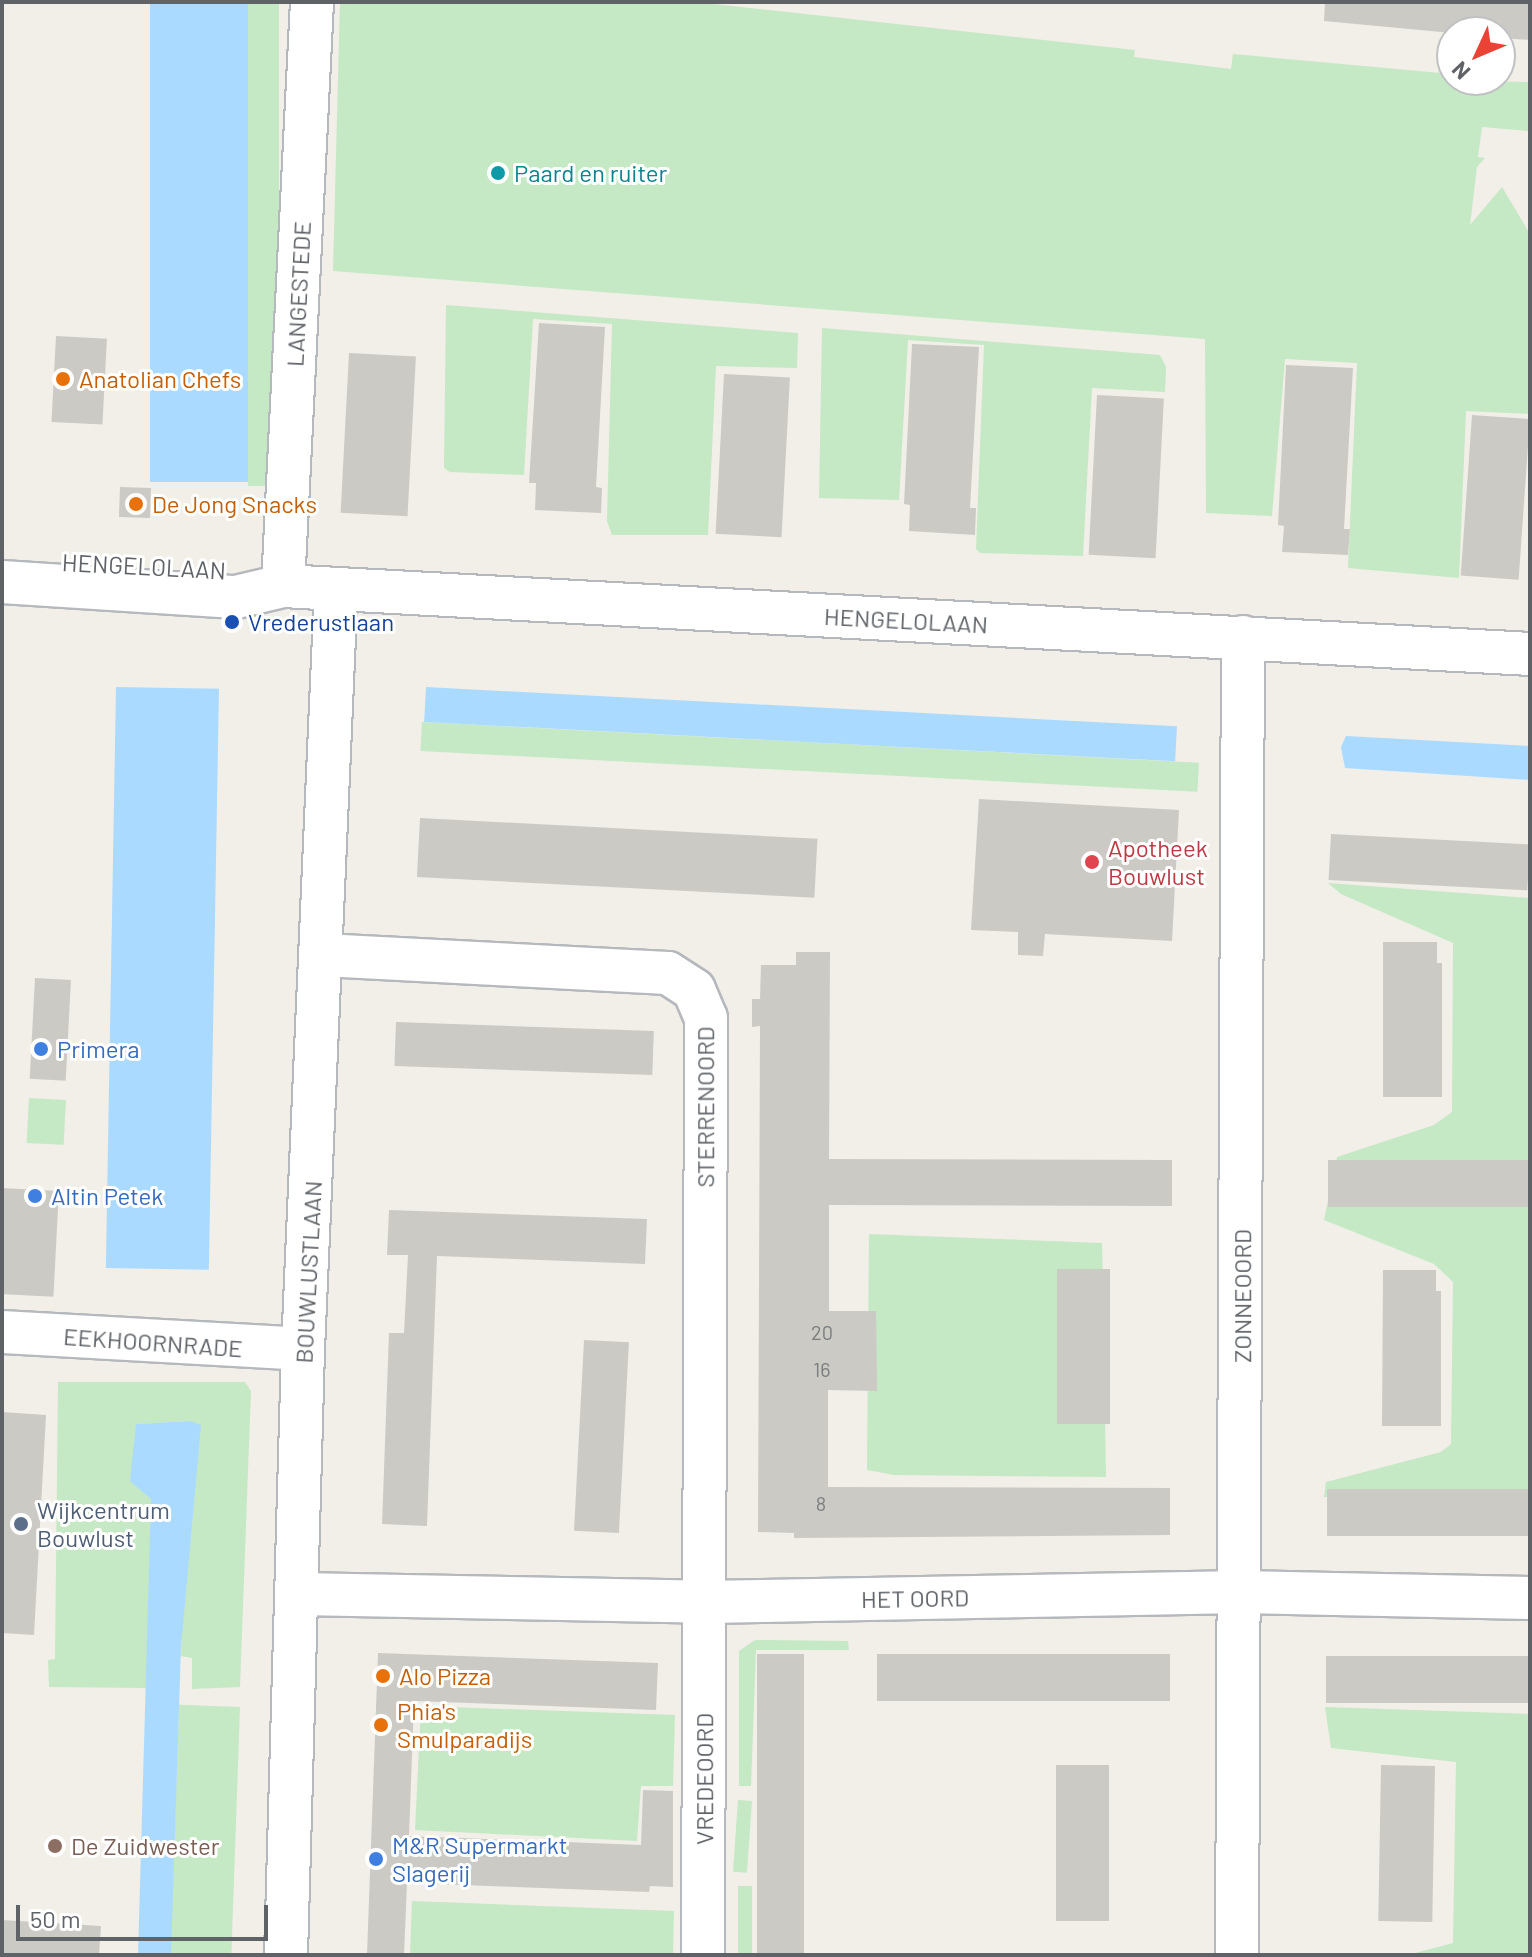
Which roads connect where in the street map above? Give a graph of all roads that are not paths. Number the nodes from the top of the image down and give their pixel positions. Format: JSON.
{"nodes":[{"id":1,"x":312,"y":2,"type":"edge"},
{"id":2,"x":2,"y":558,"type":"edge"},
{"id":3,"x":2,"y":582,"type":"edge"},
{"id":4,"x":283,"y":586,"type":"junction"},
{"id":5,"x":336,"y":589,"type":"junction"},
{"id":6,"x":1243,"y":637,"type":"junction"},
{"id":7,"x":1530,"y":654,"type":"edge"},
{"id":8,"x":323,"y":955,"type":"junction"},
{"id":9,"x":2,"y":1332,"type":"edge"},
{"id":10,"x":303,"y":1349,"type":"junction"},
{"id":11,"x":1242,"y":1592,"type":"junction"},
{"id":12,"x":300,"y":1594,"type":"junction"},
{"id":13,"x":1530,"y":1598,"type":"edge"},
{"id":14,"x":705,"y":1602,"type":"junction"},
{"id":15,"x":286,"y":1955,"type":"edge"},
{"id":16,"x":703,"y":1955,"type":"edge"},
{"id":17,"x":1237,"y":1955,"type":"edge"}],
"edges":[{"from":1,"to":4,"type":"street","name":"LANGESTEDE"},
{"from":2,"to":4,"type":"street","name":"HENGELOLAAN"},
{"from":3,"to":4,"type":"street","name":"HENGELOLAAN"},
{"from":4,"to":5,"type":"street","name":"HENGELOLAAN"},
{"from":5,"to":6,"type":"street","name":"HENGELOLAAN"},
{"from":5,"to":8,"type":"street","name":"BOUWLUSTLAAN"},
{"from":6,"to":7,"type":"street","name":"HENGELOLAAN"},
{"from":6,"to":11,"type":"street","name":"ZONNEOORD"},
{"from":8,"to":10,"type":"street","name":"BOUWLUSTLAAN"},
{"from":8,"to":14,"type":"street","name":"STERRENOORD"},
{"from":9,"to":10,"type":"street","name":"EEKHOORNRADE"},
{"from":10,"to":12,"type":"street","name":"BOUWLUSTLAAN"},
{"from":11,"to":13,"type":"street","name":"HET OORD"},
{"from":11,"to":14,"type":"street","name":"HET OORD"},
{"from":11,"to":17,"type":"street","name":"ZONNEOORD"},
{"from":12,"to":14,"type":"street","name":"HET OORD"},
{"from":12,"to":15,"type":"street","name":"BOUWLUSTLAAN"},
{"from":14,"to":16,"type":"street","name":"VREDEOORD"}]}
